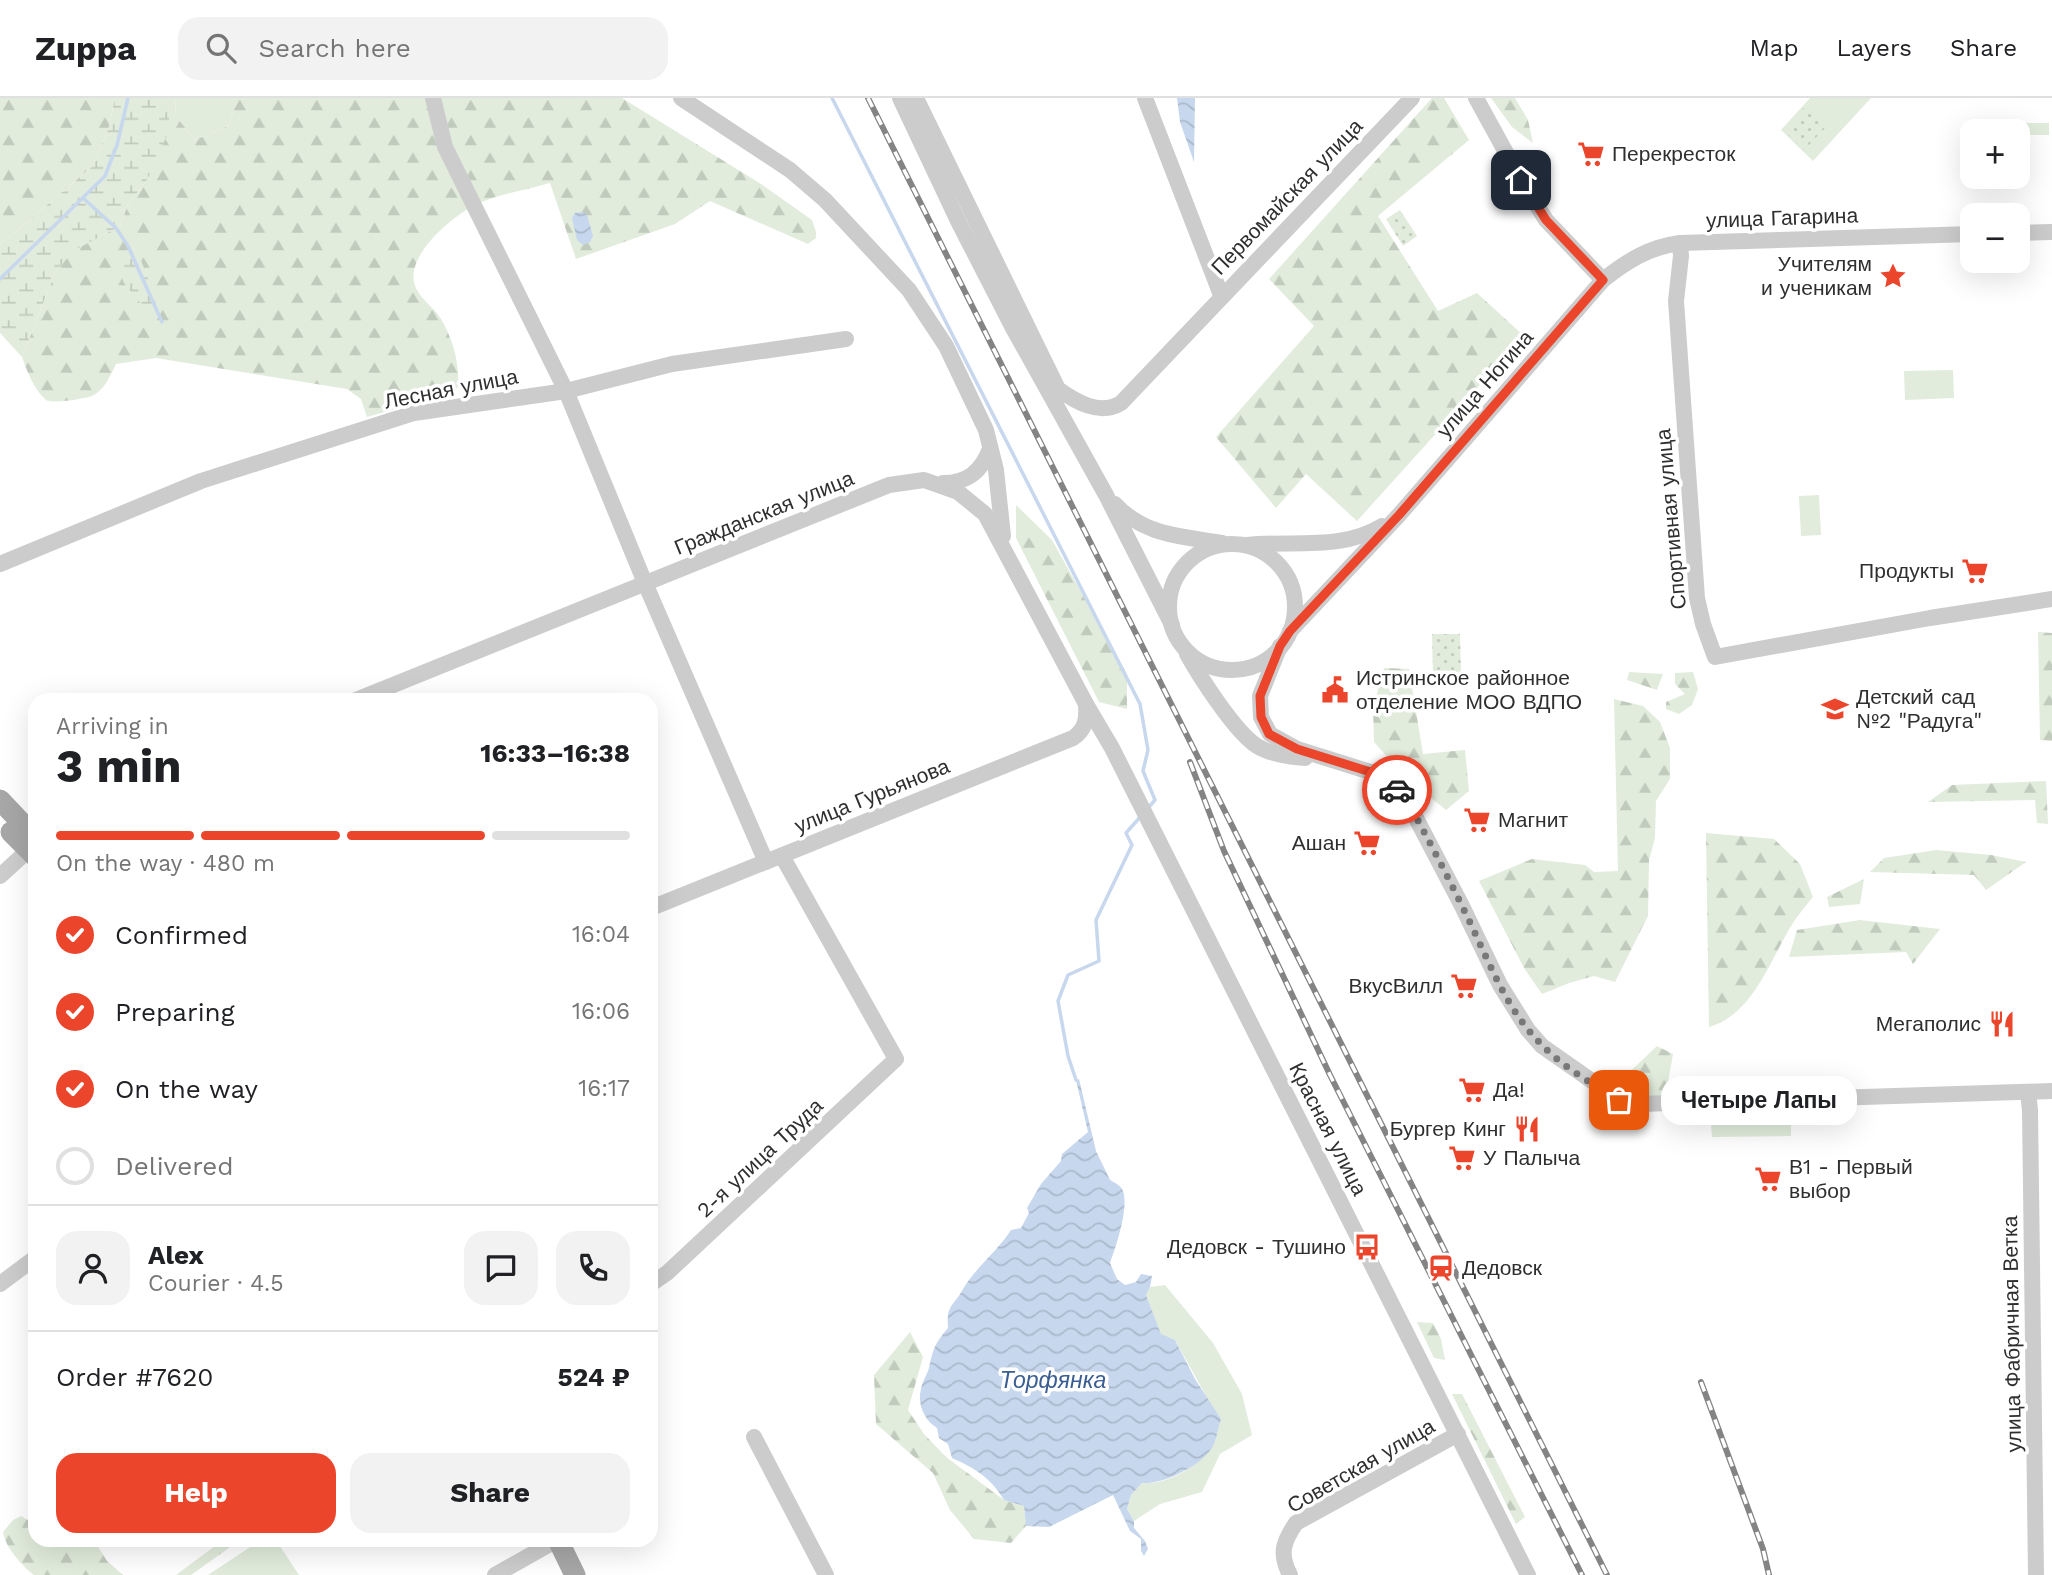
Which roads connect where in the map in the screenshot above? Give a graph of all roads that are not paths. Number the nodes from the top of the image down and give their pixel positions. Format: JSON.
{"nodes":[{"id":1,"x":433,"y":98,"type":"edge"},
{"id":2,"x":681,"y":98,"type":"edge"},
{"id":3,"x":901,"y":98,"type":"edge"},
{"id":4,"x":916,"y":98,"type":"edge"},
{"id":5,"x":1145,"y":98,"type":"edge"},
{"id":6,"x":1412,"y":98,"type":"edge"},
{"id":7,"x":1476,"y":98,"type":"edge"},
{"id":8,"x":2052,"y":232,"type":"edge"},
{"id":9,"x":2030,"y":233,"type":"edge"},
{"id":10,"x":1960,"y":234,"type":"edge"},
{"id":11,"x":1680,"y":243,"type":"junction"},
{"id":12,"x":1603,"y":280,"type":"junction"},
{"id":13,"x":1222,"y":295,"type":"junction"},
{"id":14,"x":846,"y":339,"type":"dead end"},
{"id":15,"x":566,"y":391,"type":"junction"},
{"id":16,"x":990,"y":449,"type":"junction"},
{"id":17,"x":929,"y":482,"type":"junction"},
{"id":18,"x":1106,"y":495,"type":"junction"},
{"id":19,"x":1399,"y":515,"type":"junction"},
{"id":20,"x":1225,"y":543,"type":"junction"},
{"id":21,"x":1246,"y":545,"type":"junction"},
{"id":22,"x":1010,"y":559,"type":"junction"},
{"id":23,"x":0,"y":564,"type":"edge"},
{"id":24,"x":645,"y":583,"type":"junction"},
{"id":25,"x":2052,"y":599,"type":"edge"},
{"id":26,"x":1172,"y":625,"type":"junction"},
{"id":27,"x":1290,"y":631,"type":"junction"},
{"id":28,"x":1181,"y":644,"type":"junction"},
{"id":29,"x":1280,"y":646,"type":"junction"},
{"id":30,"x":373,"y":693,"type":"edge"},
{"id":31,"x":1086,"y":704,"type":"junction"},
{"id":32,"x":1332,"y":761,"type":"junction"},
{"id":33,"x":0,"y":800,"type":"edge"},
{"id":34,"x":0,"y":821,"type":"edge"},
{"id":35,"x":28,"y":839,"type":"edge"},
{"id":36,"x":28,"y":842,"type":"edge"},
{"id":37,"x":28,"y":852,"type":"edge"},
{"id":38,"x":782,"y":856,"type":"junction"},
{"id":39,"x":766,"y":862,"type":"junction"},
{"id":40,"x":0,"y":876,"type":"edge"},
{"id":41,"x":658,"y":905,"type":"edge"},
{"id":42,"x":2052,"y":1091,"type":"edge"},
{"id":43,"x":2028,"y":1092,"type":"junction"},
{"id":44,"x":28,"y":1263,"type":"edge"},
{"id":45,"x":658,"y":1279,"type":"edge"},
{"id":46,"x":0,"y":1284,"type":"edge"},
{"id":47,"x":1458,"y":1434,"type":"junction"},
{"id":48,"x":754,"y":1437,"type":"dead end"},
{"id":49,"x":545,"y":1547,"type":"edge"},
{"id":50,"x":561,"y":1547,"type":"edge"},
{"id":51,"x":576,"y":1547,"type":"edge"},
{"id":52,"x":495,"y":1575,"type":"edge"},
{"id":53,"x":575,"y":1575,"type":"edge"},
{"id":54,"x":589,"y":1575,"type":"edge"},
{"id":55,"x":826,"y":1575,"type":"edge"},
{"id":56,"x":1290,"y":1575,"type":"edge"},
{"id":57,"x":1528,"y":1575,"type":"edge"},
{"id":58,"x":2036,"y":1575,"type":"edge"}],
"edges":[{"from":1,"to":15,"type":"street"},
{"from":2,"to":16,"type":"street"},
{"from":3,"to":18,"type":"street"},
{"from":4,"to":13,"type":"street","name":"Первомайская улица"},
{"from":5,"to":13,"type":"street"},
{"from":6,"to":13,"type":"street","name":"Первомайская улица"},
{"from":7,"to":12,"type":"street"},
{"from":8,"to":9,"type":"street"},
{"from":10,"to":11,"type":"street","name":"улица Гагарина"},
{"from":11,"to":12,"type":"street","name":"улица Гагарина"},
{"from":11,"to":25,"type":"street","name":"Спортивная улица"},
{"from":12,"to":19,"type":"street","name":"улица Ногина"},
{"from":14,"to":15,"type":"street","name":"Лесная улица"},
{"from":15,"to":23,"type":"street","name":"Лесная улица"},
{"from":15,"to":24,"type":"street"},
{"from":16,"to":17,"type":"street"},
{"from":16,"to":22,"type":"street"},
{"from":17,"to":22,"type":"street","name":"Гражданская улица"},
{"from":17,"to":24,"type":"street","name":"Гражданская улица"},
{"from":18,"to":20,"type":"street"},
{"from":18,"to":26,"type":"street"},
{"from":19,"to":21,"type":"street"},
{"from":19,"to":27,"type":"street","name":"улица Ногина"},
{"from":20,"to":21,"type":"street"},
{"from":20,"to":26,"type":"street"},
{"from":21,"to":27,"type":"street"},
{"from":22,"to":31,"type":"street","name":"Гражданская улица"},
{"from":24,"to":30,"type":"street","name":"Гражданская улица"},
{"from":24,"to":39,"type":"street"},
{"from":26,"to":28,"type":"street"},
{"from":27,"to":29,"type":"street"},
{"from":28,"to":29,"type":"street"},
{"from":28,"to":32,"type":"street"},
{"from":29,"to":32,"type":"street"},
{"from":31,"to":38,"type":"street","name":"улица Гурьянова"},
{"from":31,"to":47,"type":"street","name":"Красная улица"},
{"from":32,"to":43,"type":"street"},
{"from":33,"to":35,"type":"main road"},
{"from":34,"to":36,"type":"main road"},
{"from":37,"to":40,"type":"street"},
{"from":38,"to":39,"type":"street","name":"улица Гурьянова"},
{"from":38,"to":45,"type":"street","name":"2-я улица Труда"},
{"from":39,"to":41,"type":"street","name":"улица Гурьянова"},
{"from":42,"to":43,"type":"street"},
{"from":43,"to":58,"type":"street","name":"улица Фабричная Ветка"},
{"from":44,"to":46,"type":"street"},
{"from":47,"to":56,"type":"street","name":"Советская улица"},
{"from":47,"to":57,"type":"street","name":"Красная улица"},
{"from":48,"to":55,"type":"street"},
{"from":49,"to":52,"type":"street"},
{"from":50,"to":53,"type":"main road"},
{"from":51,"to":54,"type":"main road"}]}
